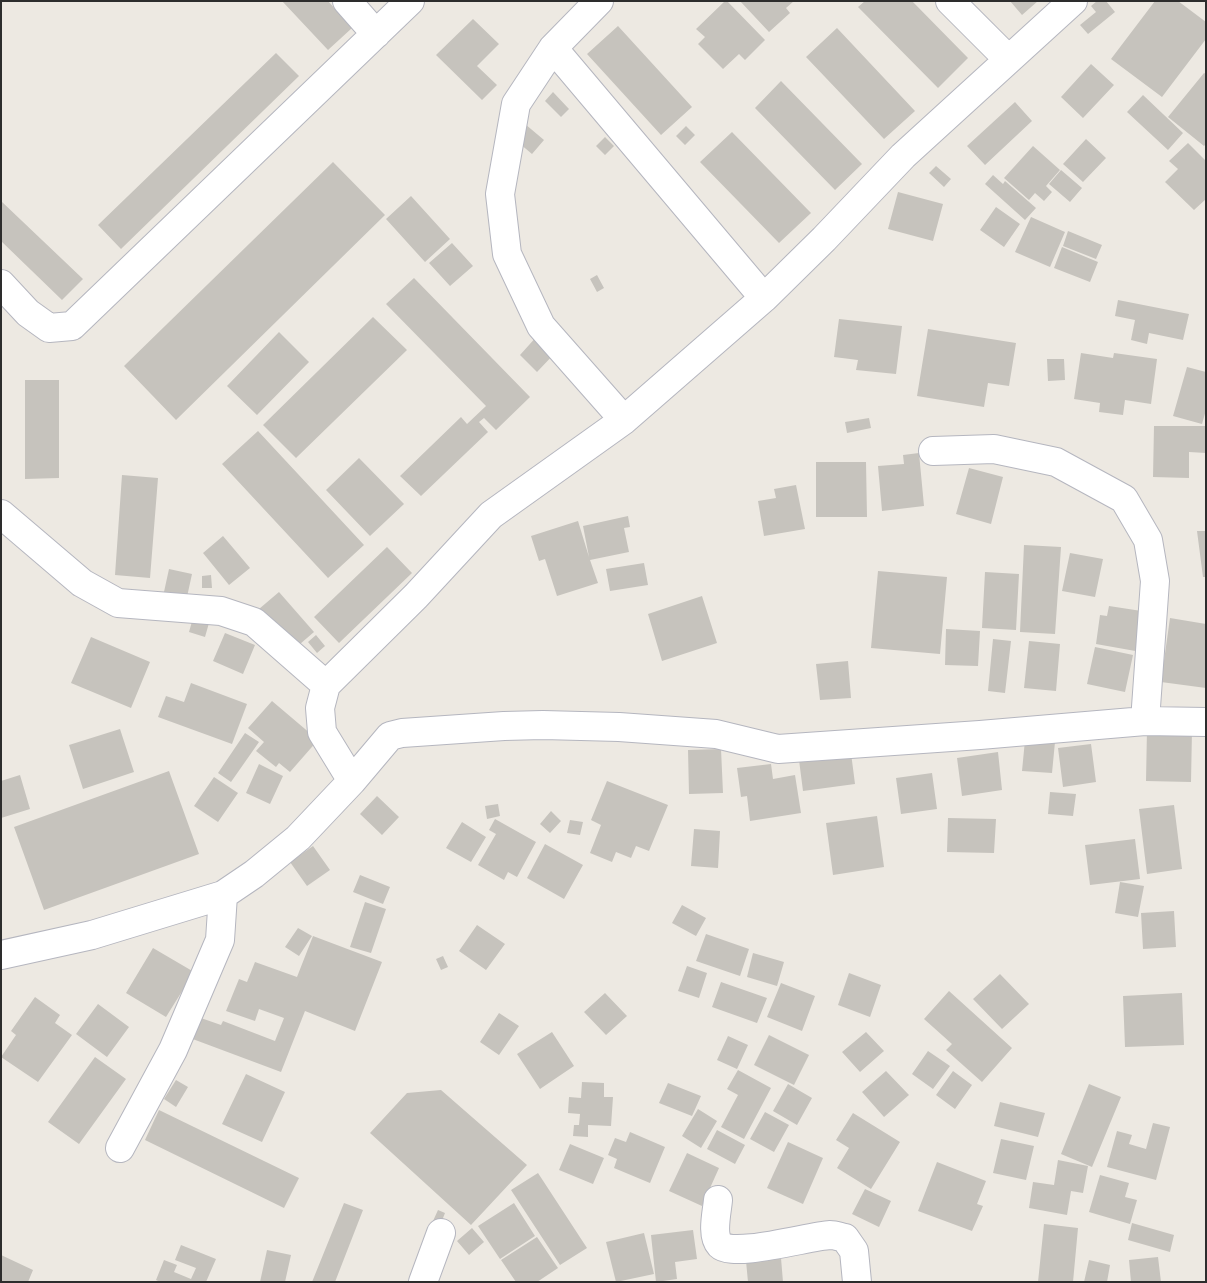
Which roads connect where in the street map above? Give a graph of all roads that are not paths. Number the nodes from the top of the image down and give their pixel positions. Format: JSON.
{"nodes":[{"id":1,"x":347,"y":1,"type":"edge"},
{"id":2,"x":410,"y":1,"type":"edge"},
{"id":3,"x":599,"y":1,"type":"edge"},
{"id":4,"x":950,"y":1,"type":"edge"},
{"id":5,"x":1073,"y":1,"type":"edge"},
{"id":6,"x":376,"y":34,"type":"junction"},
{"id":7,"x":553,"y":48,"type":"junction"},
{"id":8,"x":1008,"y":59,"type":"junction"},
{"id":9,"x":1,"y":284,"type":"edge"},
{"id":10,"x":764,"y":298,"type":"junction"},
{"id":11,"x":624,"y":420,"type":"junction"},
{"id":12,"x":933,"y":451,"type":"dead end"},
{"id":13,"x":1,"y":514,"type":"edge"},
{"id":14,"x":326,"y":685,"type":"junction"},
{"id":15,"x":1145,"y":721,"type":"junction"},
{"id":16,"x":1206,"y":722,"type":"edge"},
{"id":17,"x":352,"y":780,"type":"junction"},
{"id":18,"x":222,"y":895,"type":"junction"},
{"id":19,"x":1,"y":955,"type":"edge"},
{"id":20,"x":120,"y":1148,"type":"dead end"},
{"id":21,"x":718,"y":1200,"type":"dead end"},
{"id":22,"x":441,"y":1233,"type":"dead end"},
{"id":23,"x":423,"y":1282,"type":"edge"},
{"id":24,"x":857,"y":1282,"type":"edge"}],
"edges":[{"from":1,"to":6,"type":"street"},
{"from":2,"to":6,"type":"street"},
{"from":3,"to":7,"type":"street"},
{"from":4,"to":8,"type":"street"},
{"from":5,"to":8,"type":"street"},
{"from":6,"to":9,"type":"street"},
{"from":7,"to":10,"type":"street"},
{"from":7,"to":11,"type":"street"},
{"from":8,"to":10,"type":"street"},
{"from":10,"to":11,"type":"street"},
{"from":11,"to":14,"type":"street"},
{"from":12,"to":15,"type":"street"},
{"from":13,"to":14,"type":"street"},
{"from":14,"to":17,"type":"street"},
{"from":15,"to":16,"type":"street"},
{"from":15,"to":17,"type":"street"},
{"from":17,"to":18,"type":"street"},
{"from":18,"to":19,"type":"street"},
{"from":18,"to":20,"type":"street"},
{"from":21,"to":24,"type":"street"},
{"from":22,"to":23,"type":"street"}]}
